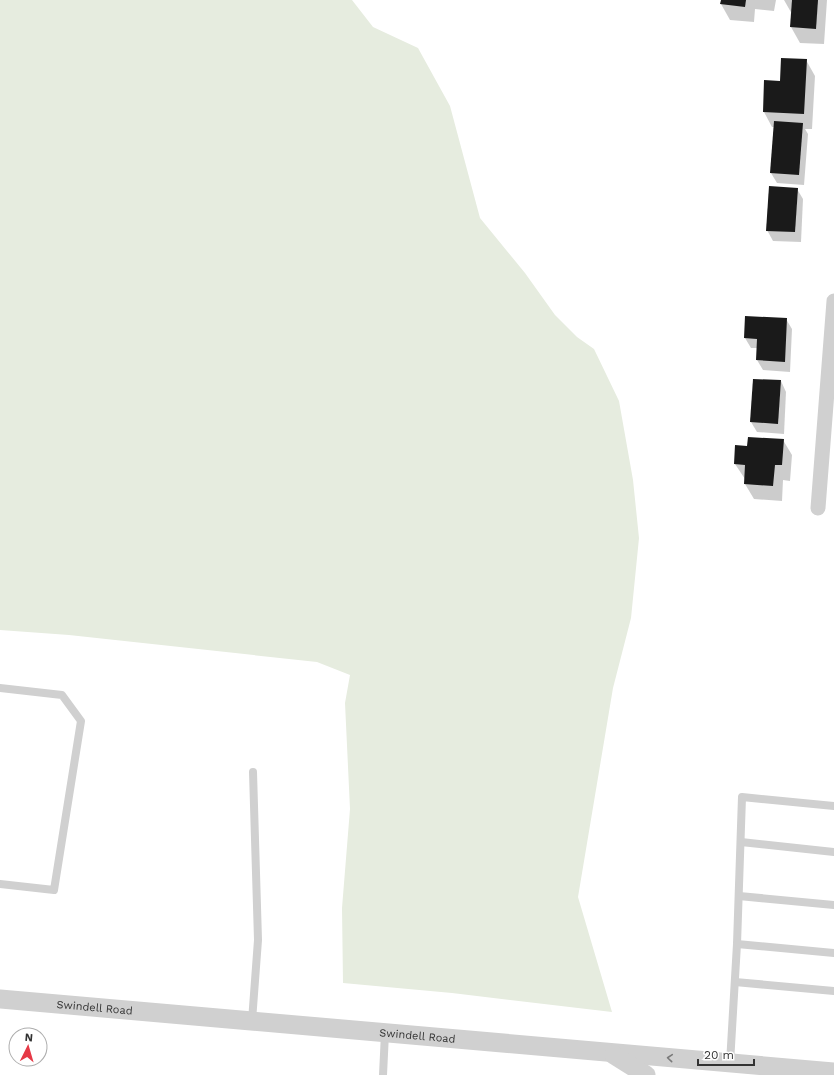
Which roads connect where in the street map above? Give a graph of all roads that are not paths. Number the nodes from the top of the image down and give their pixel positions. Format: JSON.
{"nodes":[{"id":1,"x":834,"y":302,"type":"edge"},
{"id":2,"x":818,"y":508,"type":"dead end"},
{"id":3,"x":0,"y":688,"type":"edge"},
{"id":4,"x":253,"y":772,"type":"dead end"},
{"id":5,"x":834,"y":806,"type":"edge"},
{"id":6,"x":740,"y":842,"type":"junction"},
{"id":7,"x":834,"y":852,"type":"edge"},
{"id":8,"x":0,"y":884,"type":"edge"},
{"id":9,"x":739,"y":896,"type":"junction"},
{"id":10,"x":834,"y":905,"type":"edge"},
{"id":11,"x":737,"y":944,"type":"junction"},
{"id":12,"x":834,"y":953,"type":"edge"},
{"id":13,"x":735,"y":982,"type":"junction"},
{"id":14,"x":834,"y":991,"type":"edge"},
{"id":15,"x":0,"y":999,"type":"edge"},
{"id":16,"x":252,"y":1022,"type":"junction"},
{"id":17,"x":385,"y":1033,"type":"junction"},
{"id":18,"x":612,"y":1053,"type":"junction"},
{"id":19,"x":705,"y":1061,"type":"junction"},
{"id":20,"x":730,"y":1063,"type":"junction"},
{"id":21,"x":834,"y":1072,"type":"edge"},
{"id":22,"x":383,"y":1075,"type":"edge"},
{"id":23,"x":646,"y":1075,"type":"edge"},
{"id":24,"x":684,"y":1075,"type":"edge"}],
"edges":[{"from":1,"to":2,"type":"street"},
{"from":3,"to":8,"type":"lane"},
{"from":4,"to":16,"type":"lane"},
{"from":5,"to":6,"type":"lane"},
{"from":6,"to":7,"type":"lane"},
{"from":6,"to":9,"type":"lane"},
{"from":9,"to":10,"type":"lane"},
{"from":9,"to":11,"type":"lane"},
{"from":11,"to":12,"type":"lane"},
{"from":11,"to":13,"type":"lane"},
{"from":13,"to":14,"type":"lane"},
{"from":13,"to":20,"type":"lane"},
{"from":15,"to":16,"type":"street","name":"Swindell Road"},
{"from":16,"to":17,"type":"street","name":"Swindell Road"},
{"from":17,"to":18,"type":"street","name":"Swindell Road"},
{"from":17,"to":22,"type":"lane"},
{"from":19,"to":18,"type":"street","name":"Swindell Road","one_way":true},
{"from":18,"to":23,"type":"street"},
{"from":19,"to":20,"type":"street","name":"Swindell Road"},
{"from":19,"to":24,"type":"street"},
{"from":20,"to":21,"type":"street","name":"Swindell Road"}]}
